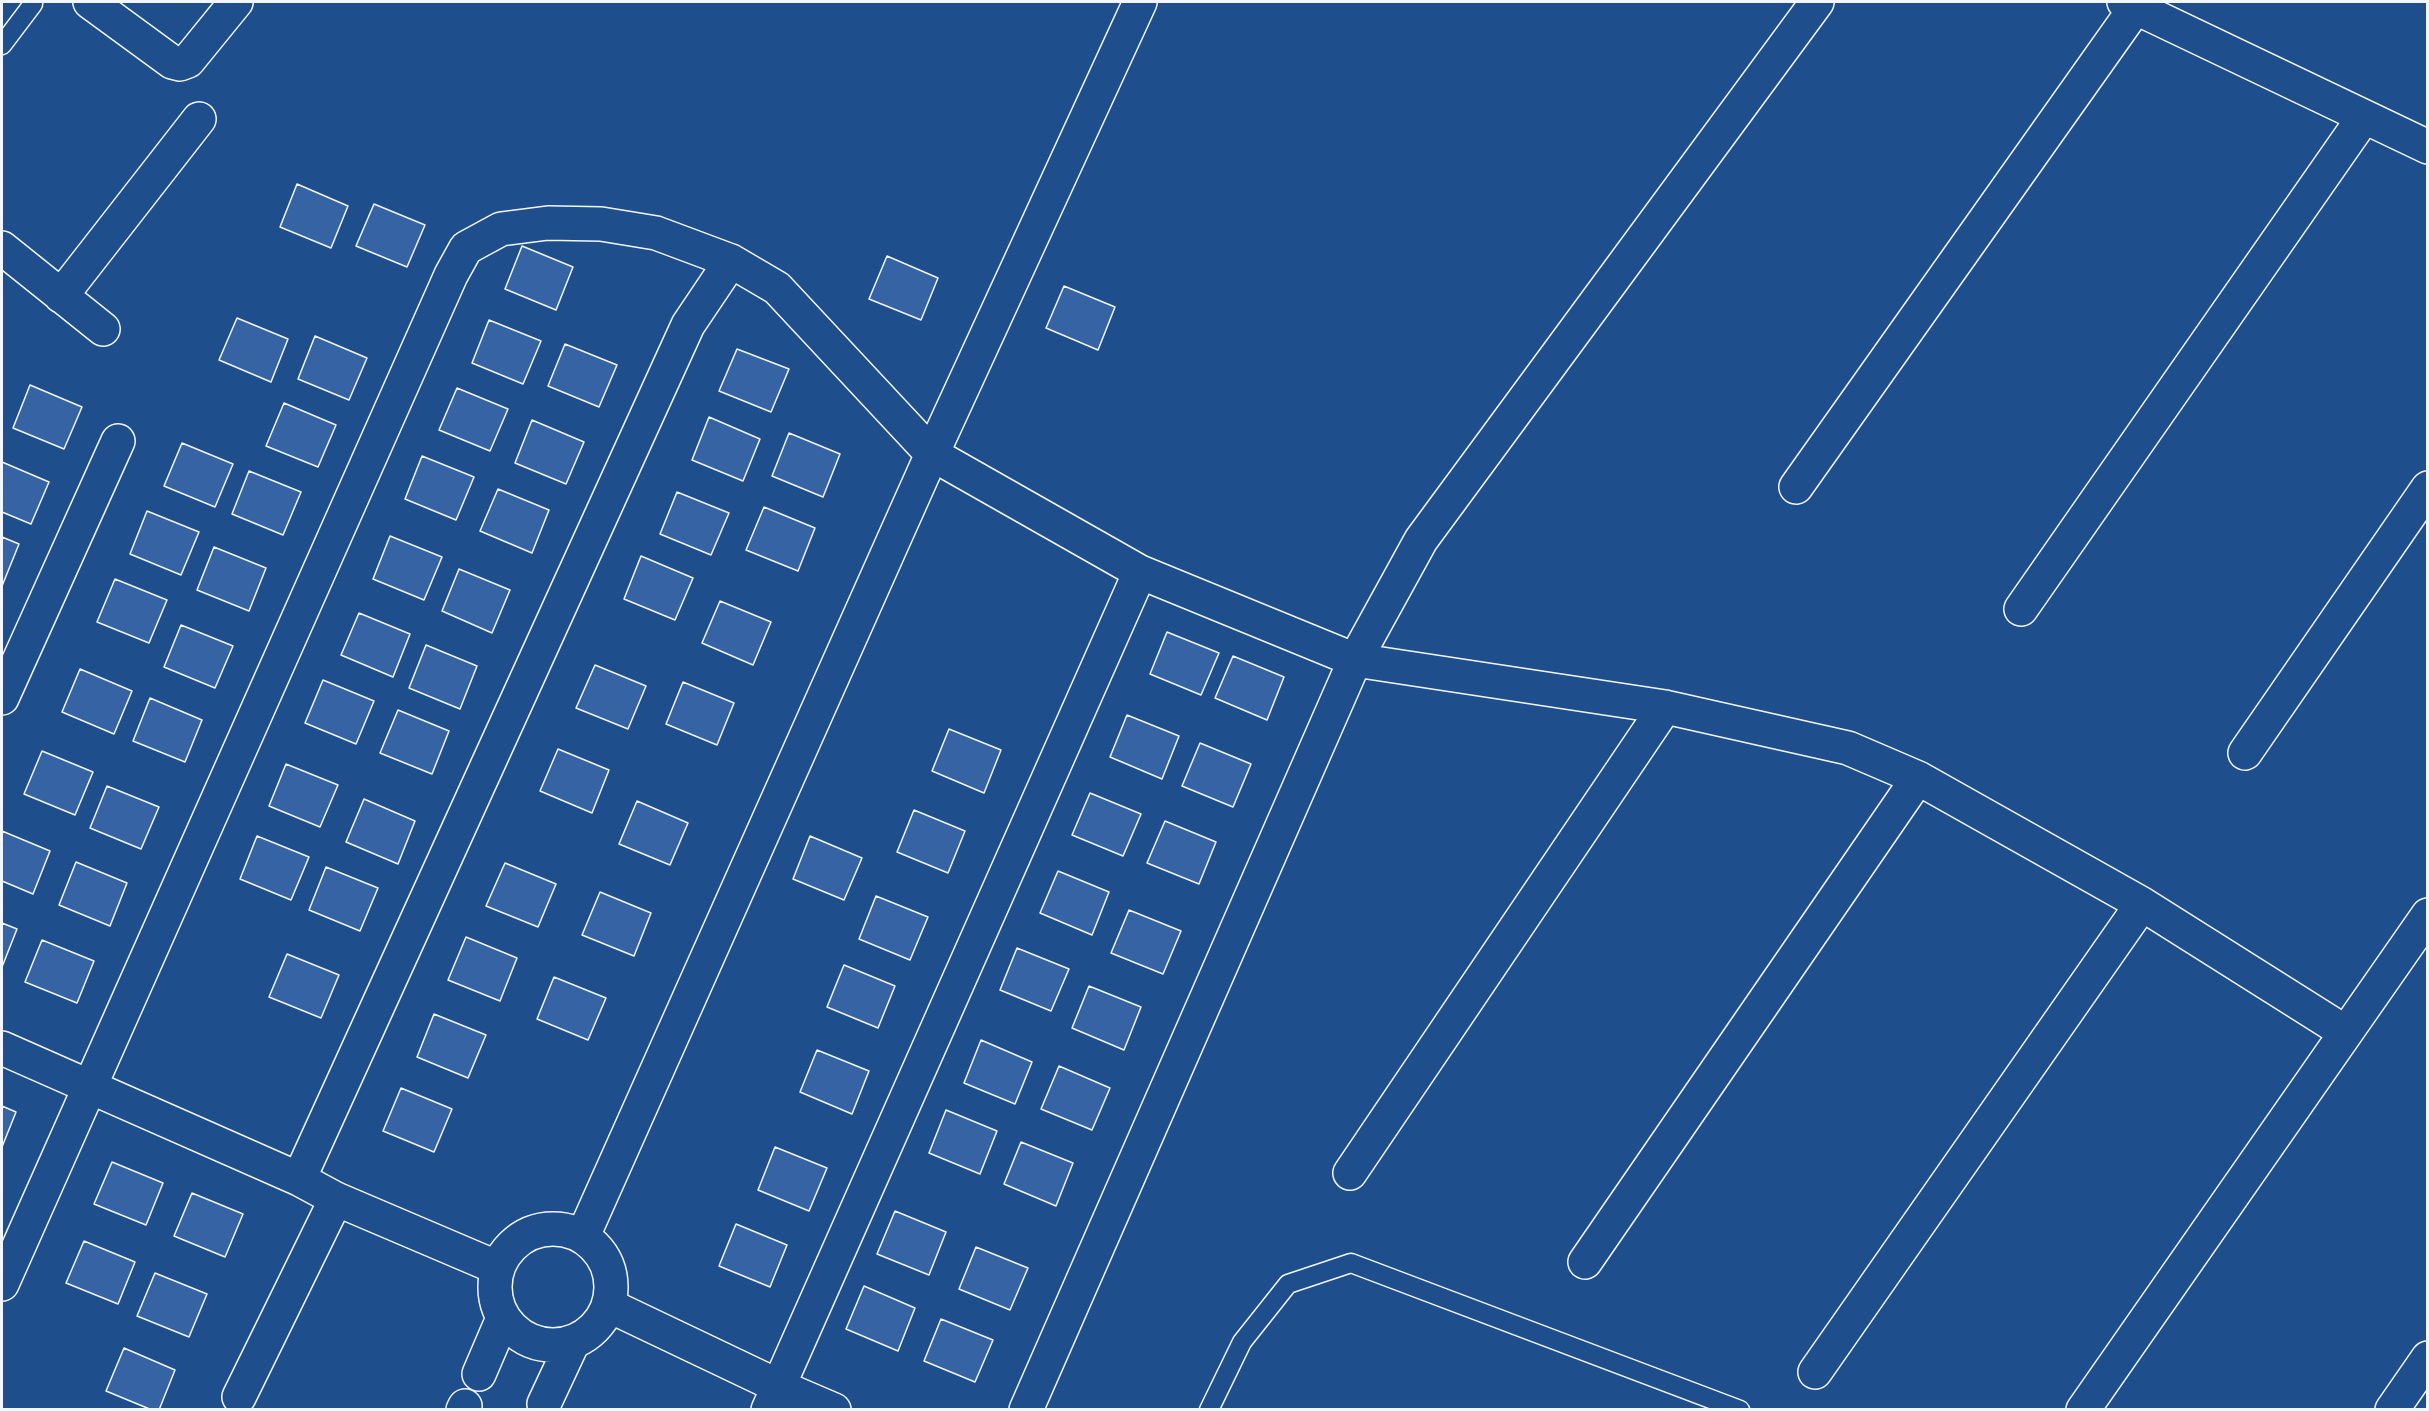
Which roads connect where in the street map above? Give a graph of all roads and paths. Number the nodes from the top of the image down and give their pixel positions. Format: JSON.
{"nodes":[{"id":1,"x":90,"y":2,"type":"edge"},
{"id":2,"x":236,"y":2,"type":"edge"},
{"id":3,"x":1140,"y":2,"type":"edge"},
{"id":4,"x":1817,"y":2,"type":"edge"},
{"id":5,"x":33,"y":4,"type":"dead end"},
{"id":6,"x":2130,"y":4,"type":"edge"},
{"id":7,"x":2,"y":45,"type":"edge"},
{"id":8,"x":2364,"y":117,"type":"junction"},
{"id":9,"x":199,"y":119,"type":"dead end"},
{"id":10,"x":2427,"y":147,"type":"edge"},
{"id":11,"x":2,"y":248,"type":"edge"},
{"id":12,"x":731,"y":261,"type":"junction"},
{"id":13,"x":61,"y":296,"type":"junction"},
{"id":14,"x":103,"y":329,"type":"dead end"},
{"id":15,"x":118,"y":441,"type":"dead end"},
{"id":16,"x":932,"y":454,"type":"junction"},
{"id":17,"x":1796,"y":487,"type":"dead end"},
{"id":18,"x":2427,"y":488,"type":"edge"},
{"id":19,"x":1140,"y":572,"type":"junction"},
{"id":20,"x":2021,"y":609,"type":"dead end"},
{"id":21,"x":1355,"y":660,"type":"junction"},
{"id":22,"x":2,"y":698,"type":"edge"},
{"id":23,"x":1665,"y":707,"type":"junction"},
{"id":24,"x":2245,"y":753,"type":"dead end"},
{"id":25,"x":1918,"y":778,"type":"junction"},
{"id":26,"x":2142,"y":904,"type":"junction"},
{"id":27,"x":2427,"y":915,"type":"edge"},
{"id":28,"x":2345,"y":1032,"type":"junction"},
{"id":29,"x":2,"y":1048,"type":"edge"},
{"id":30,"x":89,"y":1086,"type":"junction"},
{"id":31,"x":1350,"y":1173,"type":"dead end"},
{"id":32,"x":299,"y":1179,"type":"junction"},
{"id":33,"x":336,"y":1199,"type":"junction"},
{"id":34,"x":584,"y":1236,"type":"junction"},
{"id":35,"x":1585,"y":1262,"type":"dead end"},
{"id":36,"x":498,"y":1268,"type":"junction"},
{"id":37,"x":2,"y":1284,"type":"edge"},
{"id":38,"x":608,"y":1305,"type":"junction"},
{"id":39,"x":503,"y":1318,"type":"junction"},
{"id":40,"x":573,"y":1342,"type":"junction"},
{"id":41,"x":2427,"y":1358,"type":"edge"},
{"id":42,"x":1815,"y":1372,"type":"dead end"},
{"id":43,"x":479,"y":1374,"type":"dead end"},
{"id":44,"x":239,"y":1397,"type":"dead end"},
{"id":45,"x":773,"y":1398,"type":"edge"},
{"id":46,"x":544,"y":1404,"type":"dead end"},
{"id":47,"x":834,"y":1410,"type":"edge"},
{"id":48,"x":1026,"y":1410,"type":"edge"},
{"id":49,"x":1209,"y":1410,"type":"edge"},
{"id":50,"x":1740,"y":1410,"type":"edge"},
{"id":51,"x":2083,"y":1410,"type":"edge"},
{"id":52,"x":2392,"y":1410,"type":"edge"}],
"edges":[{"from":1,"to":2,"type":"street"},
{"from":3,"to":16,"type":"street"},
{"from":4,"to":21,"type":"street"},
{"from":5,"to":7,"type":"lane"},
{"from":6,"to":8,"type":"street"},
{"from":6,"to":17,"type":"street"},
{"from":8,"to":10,"type":"street"},
{"from":8,"to":20,"type":"street"},
{"from":9,"to":13,"type":"street"},
{"from":11,"to":13,"type":"street"},
{"from":12,"to":16,"type":"street"},
{"from":12,"to":30,"type":"street"},
{"from":12,"to":32,"type":"street"},
{"from":13,"to":14,"type":"street"},
{"from":15,"to":22,"type":"street"},
{"from":16,"to":19,"type":"street"},
{"from":16,"to":34,"type":"street"},
{"from":18,"to":24,"type":"street"},
{"from":19,"to":21,"type":"street"},
{"from":19,"to":45,"type":"street"},
{"from":21,"to":23,"type":"street"},
{"from":21,"to":48,"type":"street"},
{"from":23,"to":25,"type":"street"},
{"from":23,"to":31,"type":"street"},
{"from":25,"to":26,"type":"street"},
{"from":25,"to":35,"type":"street"},
{"from":26,"to":28,"type":"street"},
{"from":26,"to":42,"type":"street"},
{"from":27,"to":28,"type":"street"},
{"from":28,"to":51,"type":"street"},
{"from":29,"to":30,"type":"street"},
{"from":30,"to":32,"type":"street"},
{"from":30,"to":37,"type":"street"},
{"from":32,"to":33,"type":"street"},
{"from":33,"to":36,"type":"street"},
{"from":33,"to":44,"type":"street"},
{"from":34,"to":36,"type":"street"},
{"from":34,"to":38,"type":"street"},
{"from":36,"to":39,"type":"street"},
{"from":38,"to":40,"type":"street"},
{"from":38,"to":45,"type":"street"},
{"from":39,"to":40,"type":"street"},
{"from":39,"to":43,"type":"street"},
{"from":40,"to":46,"type":"street"},
{"from":41,"to":52,"type":"street"},
{"from":45,"to":47,"type":"street"},
{"from":49,"to":50,"type":"lane"}]}
